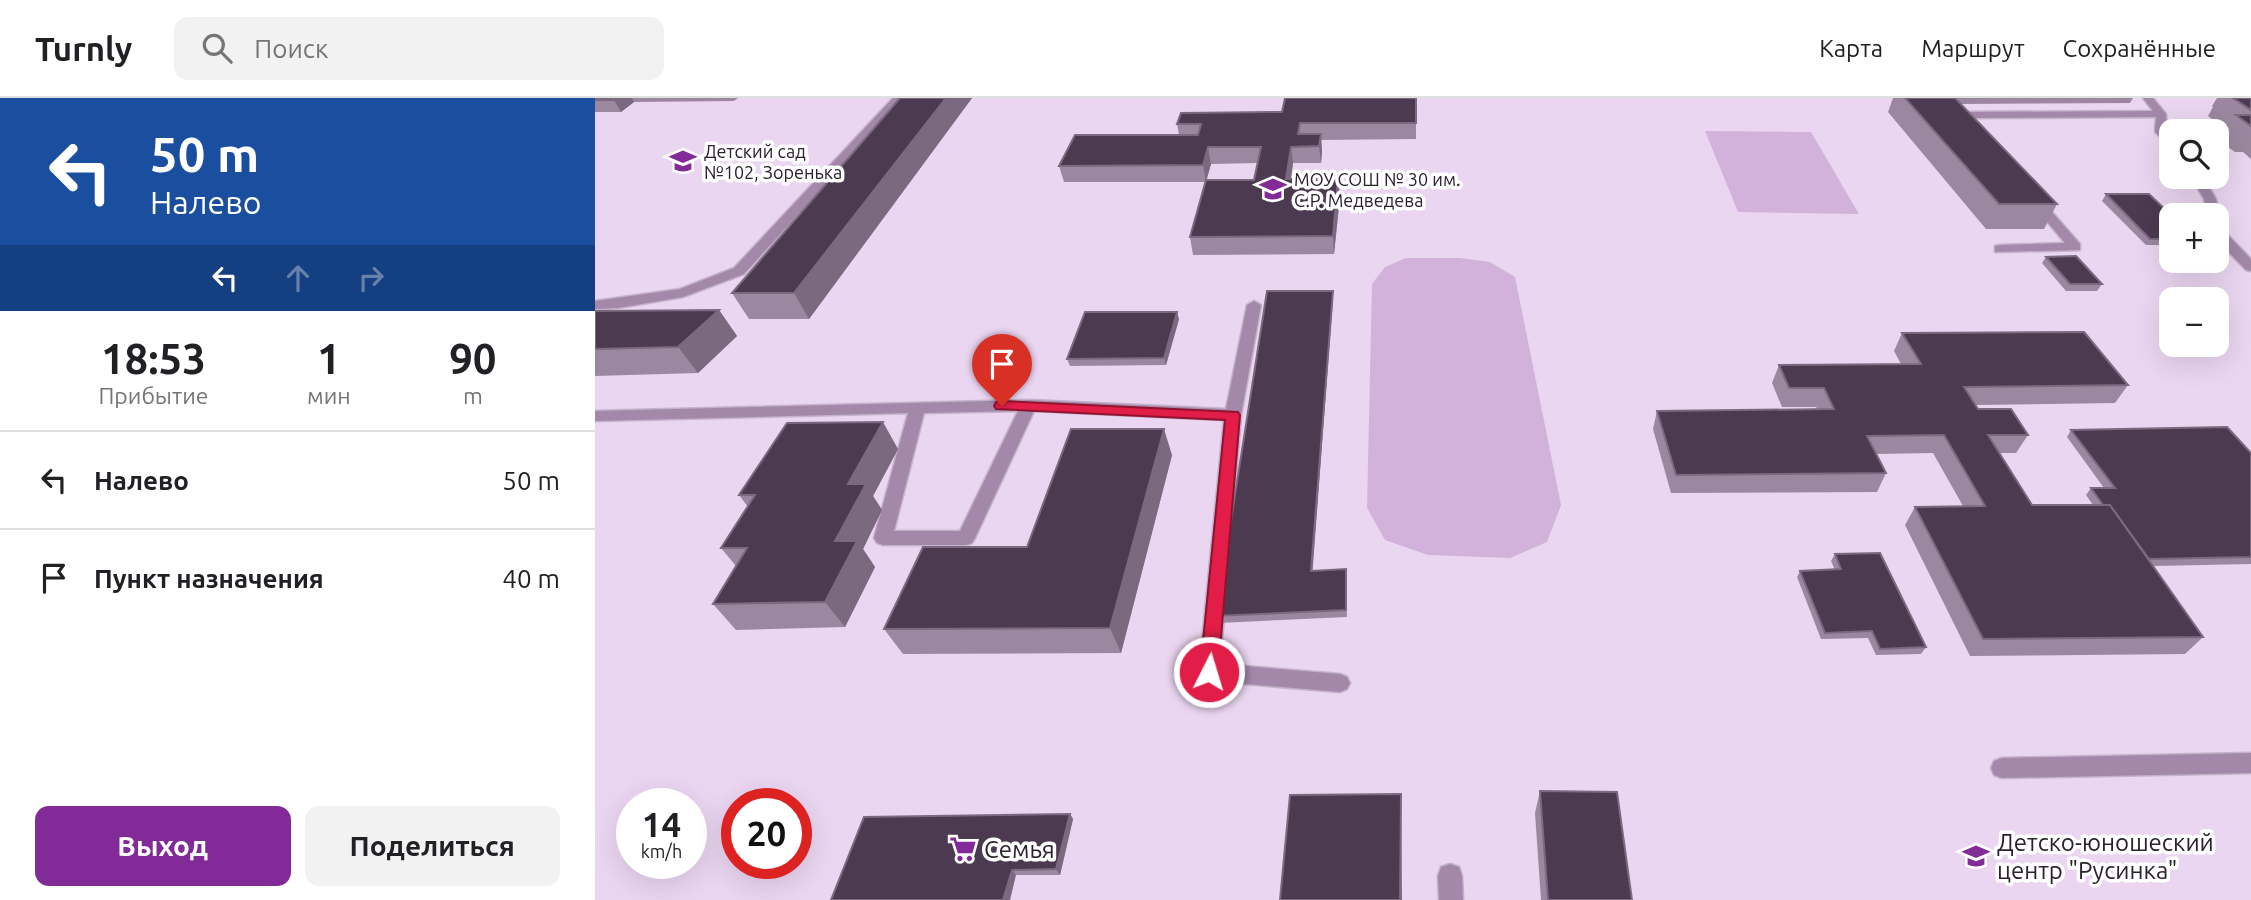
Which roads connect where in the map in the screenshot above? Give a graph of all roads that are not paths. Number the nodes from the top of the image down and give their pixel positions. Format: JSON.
{"nodes":[{"id":1,"x":899,"y":98,"type":"edge"},
{"id":2,"x":2148,"y":98,"type":"edge"},
{"id":3,"x":2161,"y":114,"type":"junction"},
{"id":4,"x":2161,"y":119,"type":"edge"},
{"id":5,"x":1979,"y":135,"type":"edge"},
{"id":6,"x":2023,"y":186,"type":"edge"},
{"id":7,"x":2229,"y":244,"type":"edge"},
{"id":8,"x":2000,"y":249,"type":"dead end"},
{"id":9,"x":2251,"y":267,"type":"edge"},
{"id":10,"x":595,"y":305,"type":"edge"},
{"id":11,"x":1254,"y":305,"type":"dead end"},
{"id":12,"x":1030,"y":405,"type":"junction"},
{"id":13,"x":918,"y":407,"type":"junction"},
{"id":14,"x":1233,"y":415,"type":"junction"},
{"id":15,"x":595,"y":416,"type":"edge"},
{"id":16,"x":1340,"y":683,"type":"dead end"},
{"id":17,"x":2251,"y":763,"type":"edge"},
{"id":18,"x":2002,"y":768,"type":"dead end"}],
"edges":[{"from":1,"to":10,"type":"lane"},
{"from":2,"to":3,"type":"lane"},
{"from":3,"to":4,"type":"lane"},
{"from":3,"to":5,"type":"lane"},
{"from":6,"to":8,"type":"lane"},
{"from":7,"to":9,"type":"lane"},
{"from":11,"to":14,"type":"lane"},
{"from":12,"to":13,"type":"lane"},
{"from":12,"to":13,"type":"lane"},
{"from":12,"to":14,"type":"lane"},
{"from":13,"to":15,"type":"lane"},
{"from":14,"to":16,"type":"lane"},
{"from":17,"to":18,"type":"lane"}]}
